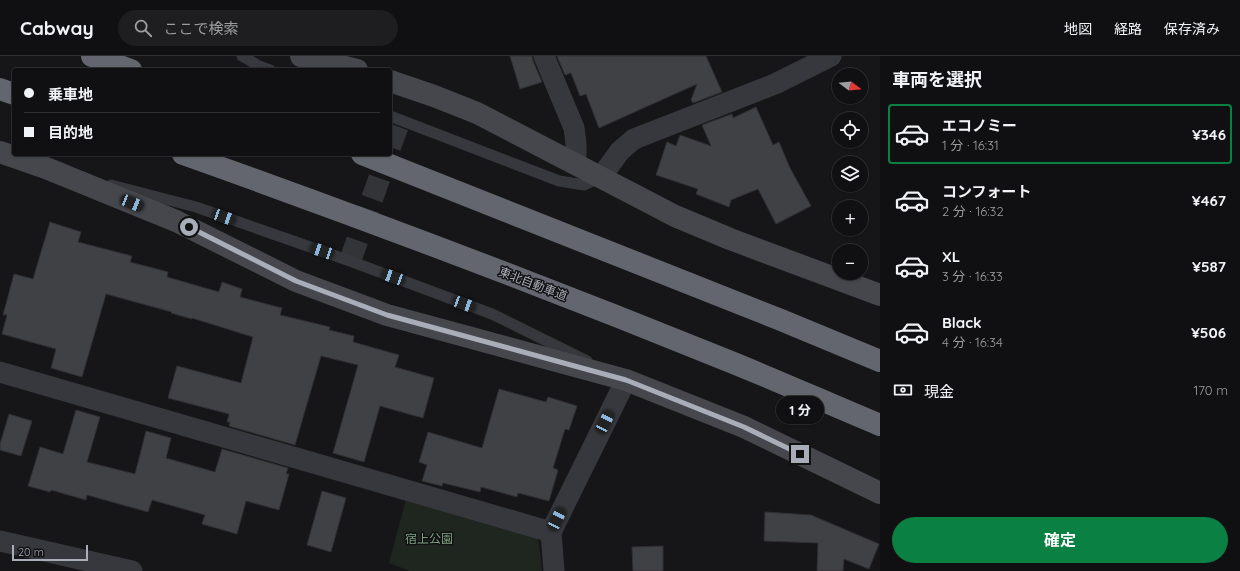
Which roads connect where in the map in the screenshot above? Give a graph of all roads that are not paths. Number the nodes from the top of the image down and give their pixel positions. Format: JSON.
{"nodes":[{"id":1,"x":92,"y":56,"type":"edge"},
{"id":2,"x":242,"y":56,"type":"edge"},
{"id":3,"x":301,"y":56,"type":"edge"},
{"id":4,"x":544,"y":56,"type":"edge"},
{"id":5,"x":831,"y":56,"type":"edge"},
{"id":6,"x":125,"y":68,"type":"edge"},
{"id":7,"x":264,"y":68,"type":"edge"},
{"id":8,"x":348,"y":68,"type":"edge"},
{"id":9,"x":392,"y":82,"type":"edge"},
{"id":10,"x":0,"y":90,"type":"edge"},
{"id":11,"x":12,"y":93,"type":"edge"},
{"id":12,"x":392,"y":117,"type":"edge"},
{"id":13,"x":0,"y":152,"type":"edge"},
{"id":14,"x":189,"y":156,"type":"edge"},
{"id":15,"x":367,"y":156,"type":"edge"},
{"id":16,"x":576,"y":163,"type":"junction"},
{"id":17,"x":46,"y":168,"type":"junction"},
{"id":18,"x":601,"y":177,"type":"junction"},
{"id":19,"x":880,"y":295,"type":"edge"},
{"id":20,"x":880,"y":361,"type":"edge"},
{"id":21,"x":0,"y":372,"type":"edge"},
{"id":22,"x":626,"y":380,"type":"junction"},
{"id":23,"x":880,"y":425,"type":"edge"},
{"id":24,"x":880,"y":492,"type":"edge"},
{"id":25,"x":550,"y":532,"type":"junction"},
{"id":26,"x":0,"y":541,"type":"edge"},
{"id":27,"x":132,"y":571,"type":"edge"},
{"id":28,"x":554,"y":571,"type":"edge"}],
"edges":[{"from":1,"to":6,"type":"highway"},
{"from":2,"to":7,"type":"lane"},
{"from":3,"to":8,"type":"street"},
{"from":4,"to":16,"type":"street"},
{"from":5,"to":18,"type":"street"},
{"from":9,"to":16,"type":"street"},
{"from":10,"to":11,"type":"highway"},
{"from":12,"to":18,"type":"lane"},
{"from":13,"to":17,"type":"street"},
{"from":14,"to":23,"type":"highway","name":"東北自動車道"},
{"from":15,"to":20,"type":"highway"},
{"from":16,"to":18,"type":"street"},
{"from":17,"to":22,"type":"lane"},
{"from":17,"to":22,"type":"street"},
{"from":18,"to":19,"type":"street"},
{"from":21,"to":25,"type":"street"},
{"from":22,"to":24,"type":"street"},
{"from":22,"to":25,"type":"street"},
{"from":25,"to":28,"type":"street"},
{"from":26,"to":27,"type":"street"}]}
